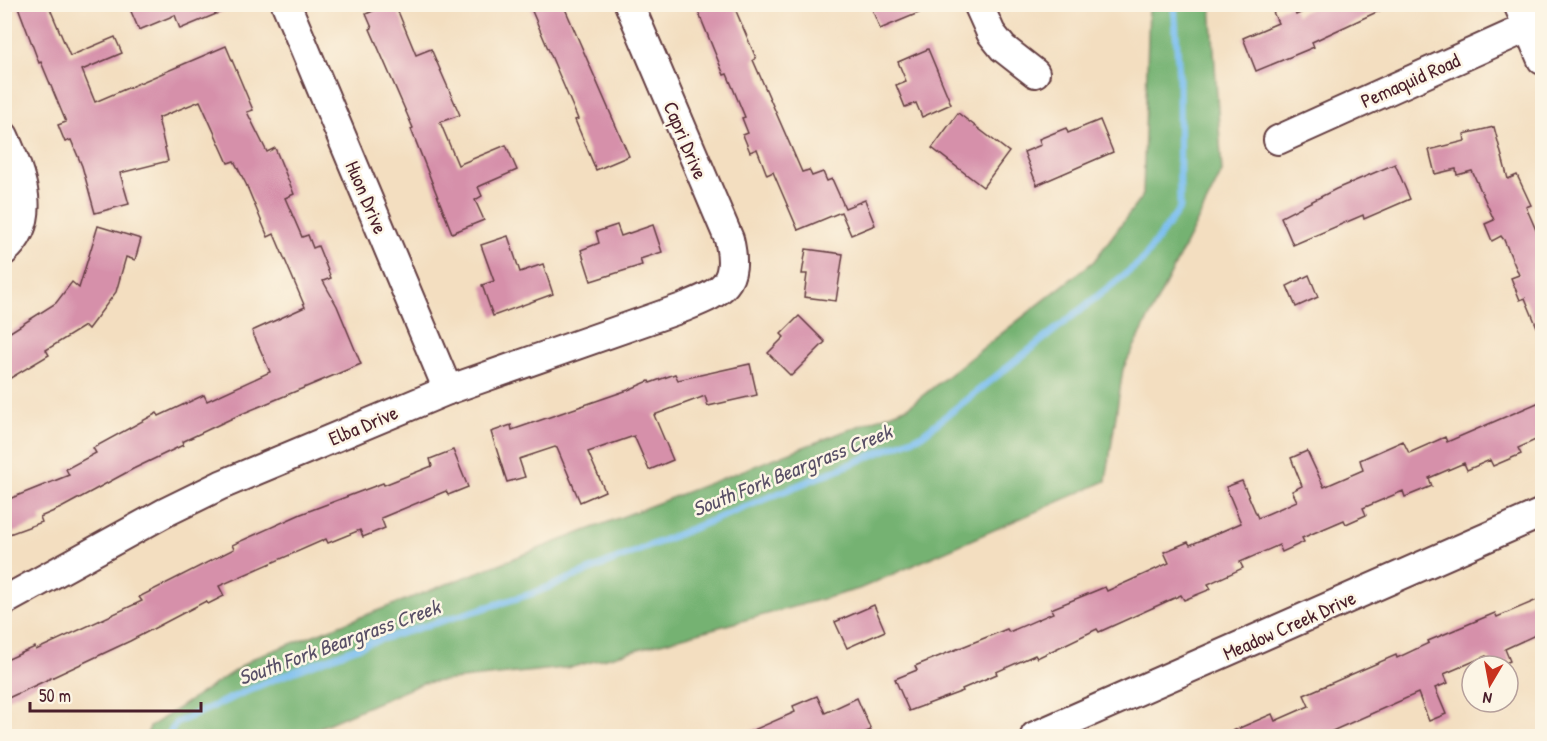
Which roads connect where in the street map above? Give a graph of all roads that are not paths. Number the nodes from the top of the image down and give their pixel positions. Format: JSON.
{"nodes":[{"id":1,"x":286,"y":4,"type":"edge"},
{"id":2,"x":629,"y":4,"type":"edge"},
{"id":3,"x":978,"y":4,"type":"edge"},
{"id":4,"x":1530,"y":18,"type":"edge"},
{"id":5,"x":1542,"y":60,"type":"edge"},
{"id":6,"x":1035,"y":73,"type":"dead end"},
{"id":7,"x":4,"y":136,"type":"edge"},
{"id":8,"x":1278,"y":140,"type":"dead end"},
{"id":9,"x":4,"y":251,"type":"edge"},
{"id":10,"x":730,"y":277,"type":"joint"},
{"id":11,"x":448,"y":390,"type":"junction"},
{"id":12,"x":1542,"y":513,"type":"edge"},
{"id":13,"x":4,"y":602,"type":"edge"},
{"id":14,"x":1035,"y":736,"type":"edge"}],
"edges":[{"from":1,"to":11,"type":"street","name":"Huon Drive"},
{"from":2,"to":10,"type":"street","name":"Capri Drive"},
{"from":3,"to":6,"type":"street"},
{"from":4,"to":5,"type":"street"},
{"from":4,"to":8,"type":"street","name":"Pemaquid Road"},
{"from":7,"to":9,"type":"street"},
{"from":10,"to":11,"type":"street","name":"Elba Drive"},
{"from":11,"to":13,"type":"street","name":"Elba Drive"},
{"from":12,"to":14,"type":"street","name":"Meadow Creek Drive"}]}
